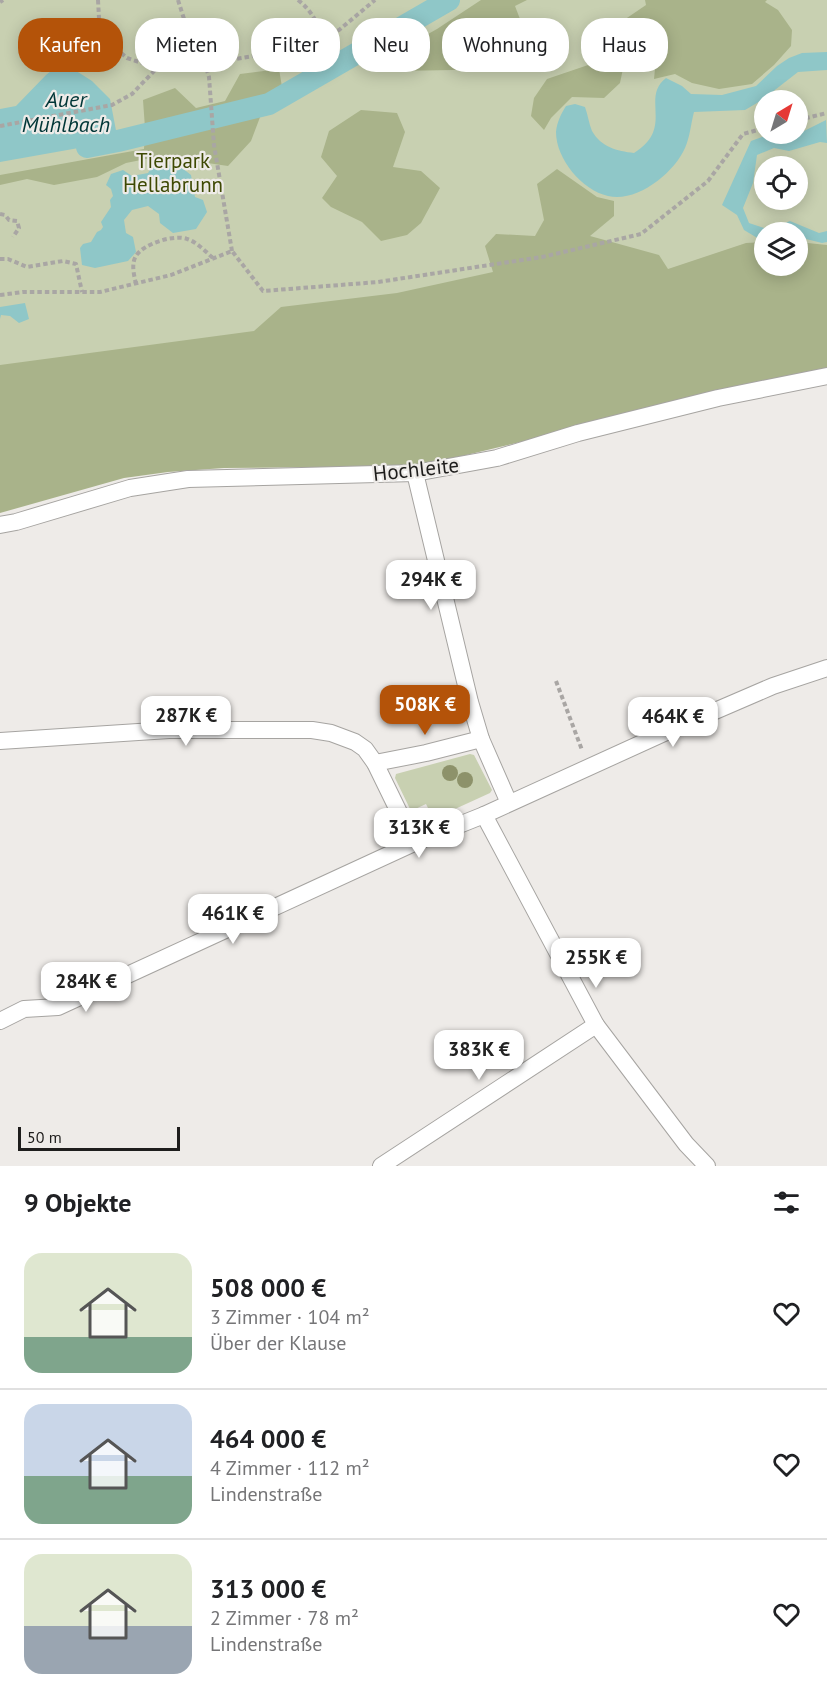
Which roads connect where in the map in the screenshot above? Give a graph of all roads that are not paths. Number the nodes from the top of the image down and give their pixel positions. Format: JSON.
{"nodes":[{"id":1,"x":827,"y":376,"type":"edge"},
{"id":2,"x":415,"y":473,"type":"junction"},
{"id":3,"x":0,"y":525,"type":"edge"},
{"id":4,"x":827,"y":668,"type":"edge"},
{"id":5,"x":481,"y":739,"type":"junction"},
{"id":6,"x":0,"y":741,"type":"edge"},
{"id":7,"x":375,"y":763,"type":"junction"},
{"id":8,"x":509,"y":803,"type":"junction"},
{"id":9,"x":484,"y":815,"type":"junction"},
{"id":10,"x":414,"y":843,"type":"junction"},
{"id":11,"x":0,"y":1021,"type":"edge"},
{"id":12,"x":596,"y":1025,"type":"junction"},
{"id":13,"x":381,"y":1166,"type":"edge"},
{"id":14,"x":707,"y":1166,"type":"edge"}],
"edges":[{"from":1,"to":2,"type":"street","name":"Hochleite"},
{"from":2,"to":3,"type":"street","name":"Hochleite"},
{"from":2,"to":5,"type":"street"},
{"from":4,"to":8,"type":"street"},
{"from":5,"to":7,"type":"street"},
{"from":5,"to":8,"type":"street"},
{"from":6,"to":7,"type":"street"},
{"from":7,"to":10,"type":"street"},
{"from":8,"to":9,"type":"street"},
{"from":9,"to":10,"type":"street"},
{"from":9,"to":12,"type":"street"},
{"from":10,"to":11,"type":"street"},
{"from":12,"to":13,"type":"street"},
{"from":12,"to":14,"type":"street"}]}
